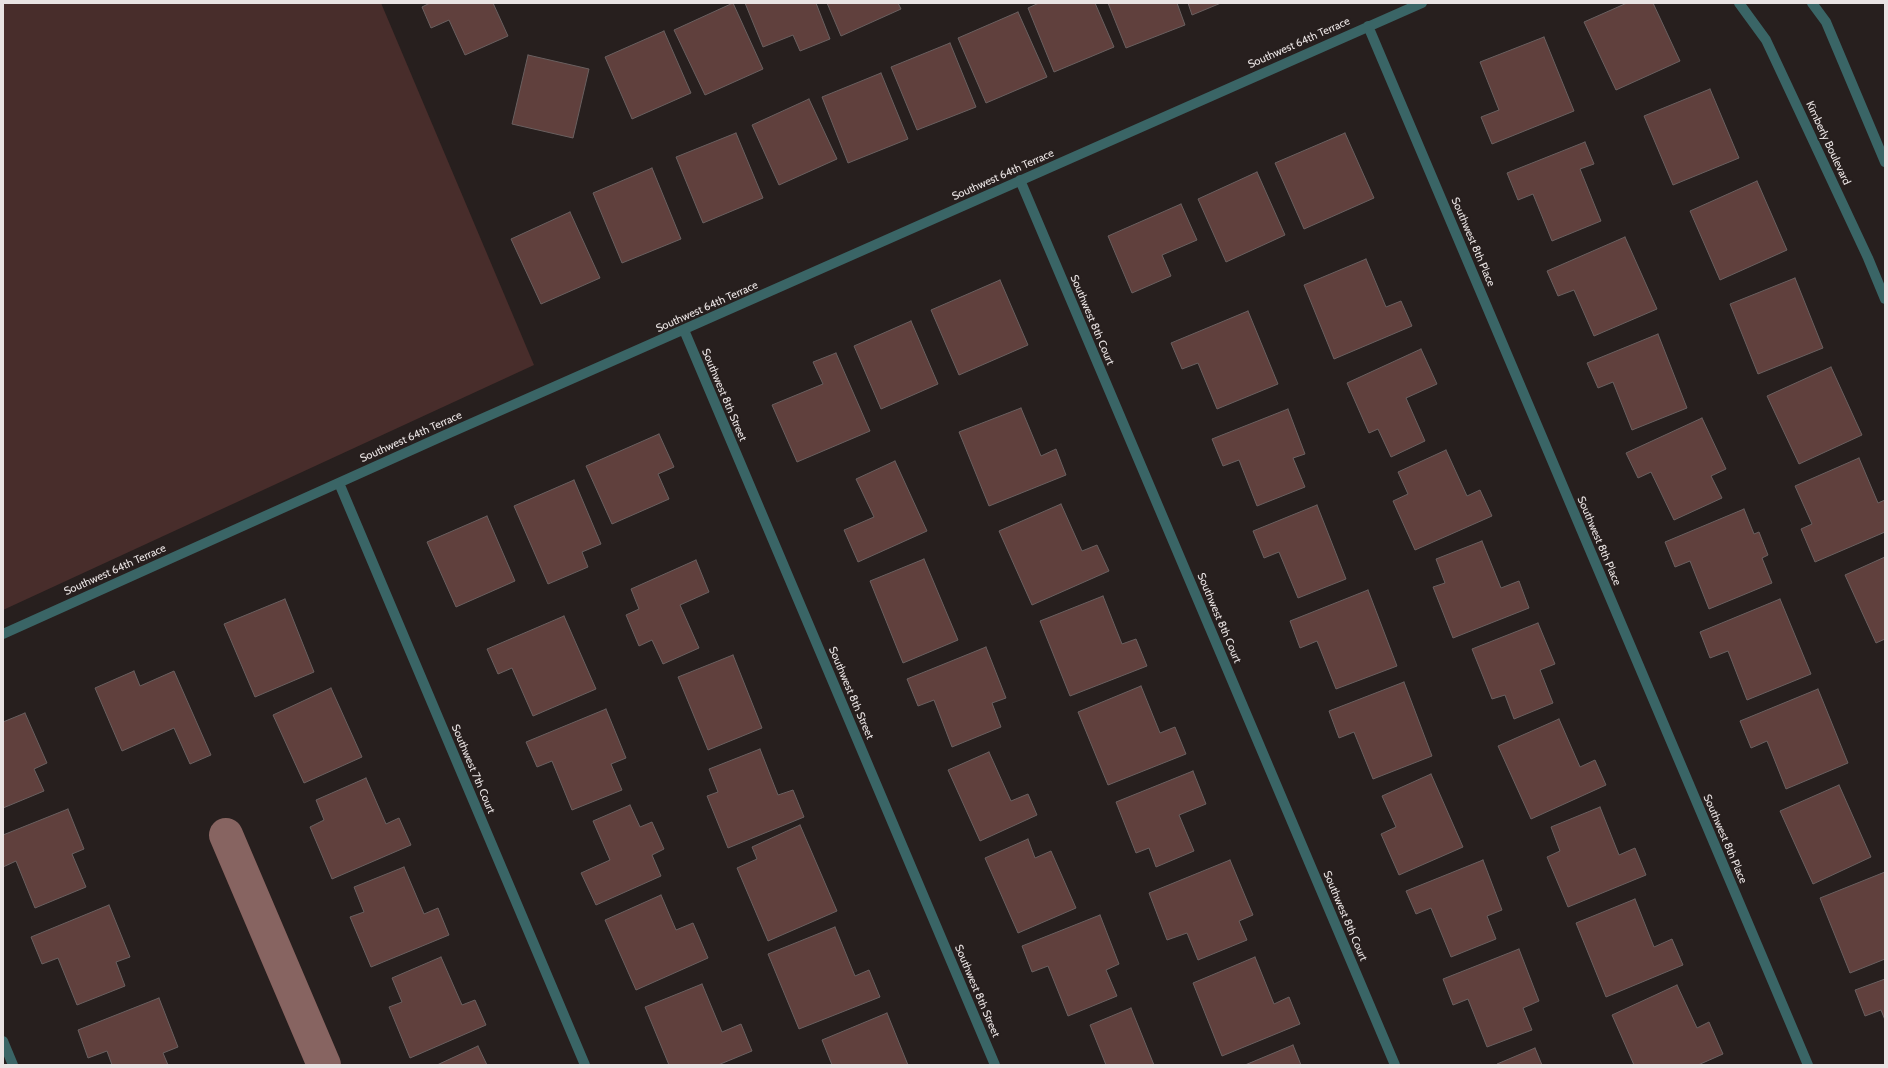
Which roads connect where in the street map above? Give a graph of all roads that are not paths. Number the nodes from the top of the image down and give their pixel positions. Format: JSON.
{"nodes":[{"id":1,"x":1422,"y":3,"type":"edge"},
{"id":2,"x":1739,"y":3,"type":"edge"},
{"id":3,"x":1812,"y":3,"type":"edge"},
{"id":4,"x":1368,"y":26,"type":"junction"},
{"id":5,"x":1885,"y":162,"type":"edge"},
{"id":6,"x":1020,"y":180,"type":"junction"},
{"id":7,"x":1885,"y":299,"type":"edge"},
{"id":8,"x":684,"y":330,"type":"junction"},
{"id":9,"x":339,"y":483,"type":"junction"},
{"id":10,"x":3,"y":634,"type":"edge"},
{"id":11,"x":3,"y":1041,"type":"edge"},
{"id":12,"x":13,"y":1065,"type":"edge"},
{"id":13,"x":585,"y":1065,"type":"edge"},
{"id":14,"x":995,"y":1065,"type":"edge"},
{"id":15,"x":1395,"y":1065,"type":"edge"},
{"id":16,"x":1808,"y":1065,"type":"edge"}],
"edges":[{"from":1,"to":4,"type":"street","name":"Southwest 64th Terrace"},
{"from":2,"to":7,"type":"street","name":"Kimberly Boulevard"},
{"from":3,"to":5,"type":"street"},
{"from":4,"to":6,"type":"street","name":"Southwest 64th Terrace"},
{"from":4,"to":16,"type":"street","name":"Southwest 8th Place"},
{"from":6,"to":8,"type":"street","name":"Southwest 64th Terrace"},
{"from":6,"to":15,"type":"street","name":"Southwest 8th Court"},
{"from":8,"to":9,"type":"street","name":"Southwest 64th Terrace"},
{"from":8,"to":14,"type":"street","name":"Southwest 8th Street"},
{"from":9,"to":10,"type":"street","name":"Southwest 64th Terrace"},
{"from":9,"to":13,"type":"street","name":"Southwest 7th Court"},
{"from":11,"to":12,"type":"street"}]}
